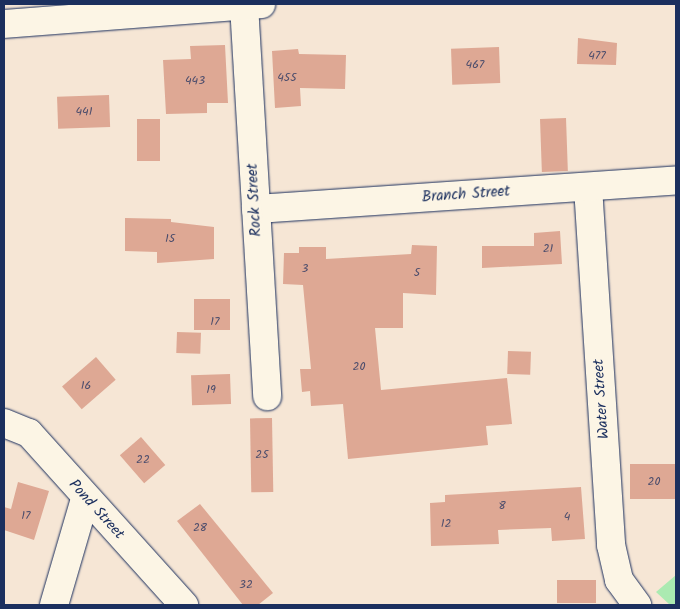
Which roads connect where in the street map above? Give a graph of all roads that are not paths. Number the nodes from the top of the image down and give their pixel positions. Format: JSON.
{"nodes":[{"id":1,"x":252,"y":4,"type":"edge"},
{"id":2,"x":92,"y":10,"type":"edge"},
{"id":3,"x":4,"y":24,"type":"edge"},
{"id":4,"x":676,"y":180,"type":"edge"},
{"id":5,"x":588,"y":187,"type":"junction"},
{"id":6,"x":256,"y":208,"type":"junction"},
{"id":7,"x":267,"y":396,"type":"dead end"},
{"id":8,"x":4,"y":424,"type":"edge"},
{"id":9,"x":85,"y":499,"type":"junction"},
{"id":10,"x":54,"y":605,"type":"edge"},
{"id":11,"x":184,"y":605,"type":"edge"},
{"id":12,"x":637,"y":605,"type":"edge"}],
"edges":[{"from":1,"to":2,"type":"street"},
{"from":1,"to":6,"type":"street","name":"Rock Street"},
{"from":2,"to":3,"type":"street"},
{"from":4,"to":5,"type":"street","name":"Branch Street"},
{"from":5,"to":6,"type":"street","name":"Branch Street"},
{"from":5,"to":12,"type":"street","name":"Water Street"},
{"from":6,"to":7,"type":"street","name":"Rock Street"},
{"from":8,"to":9,"type":"street","name":"Pond Street"},
{"from":9,"to":10,"type":"street"},
{"from":9,"to":11,"type":"street","name":"Pond Street"}]}
